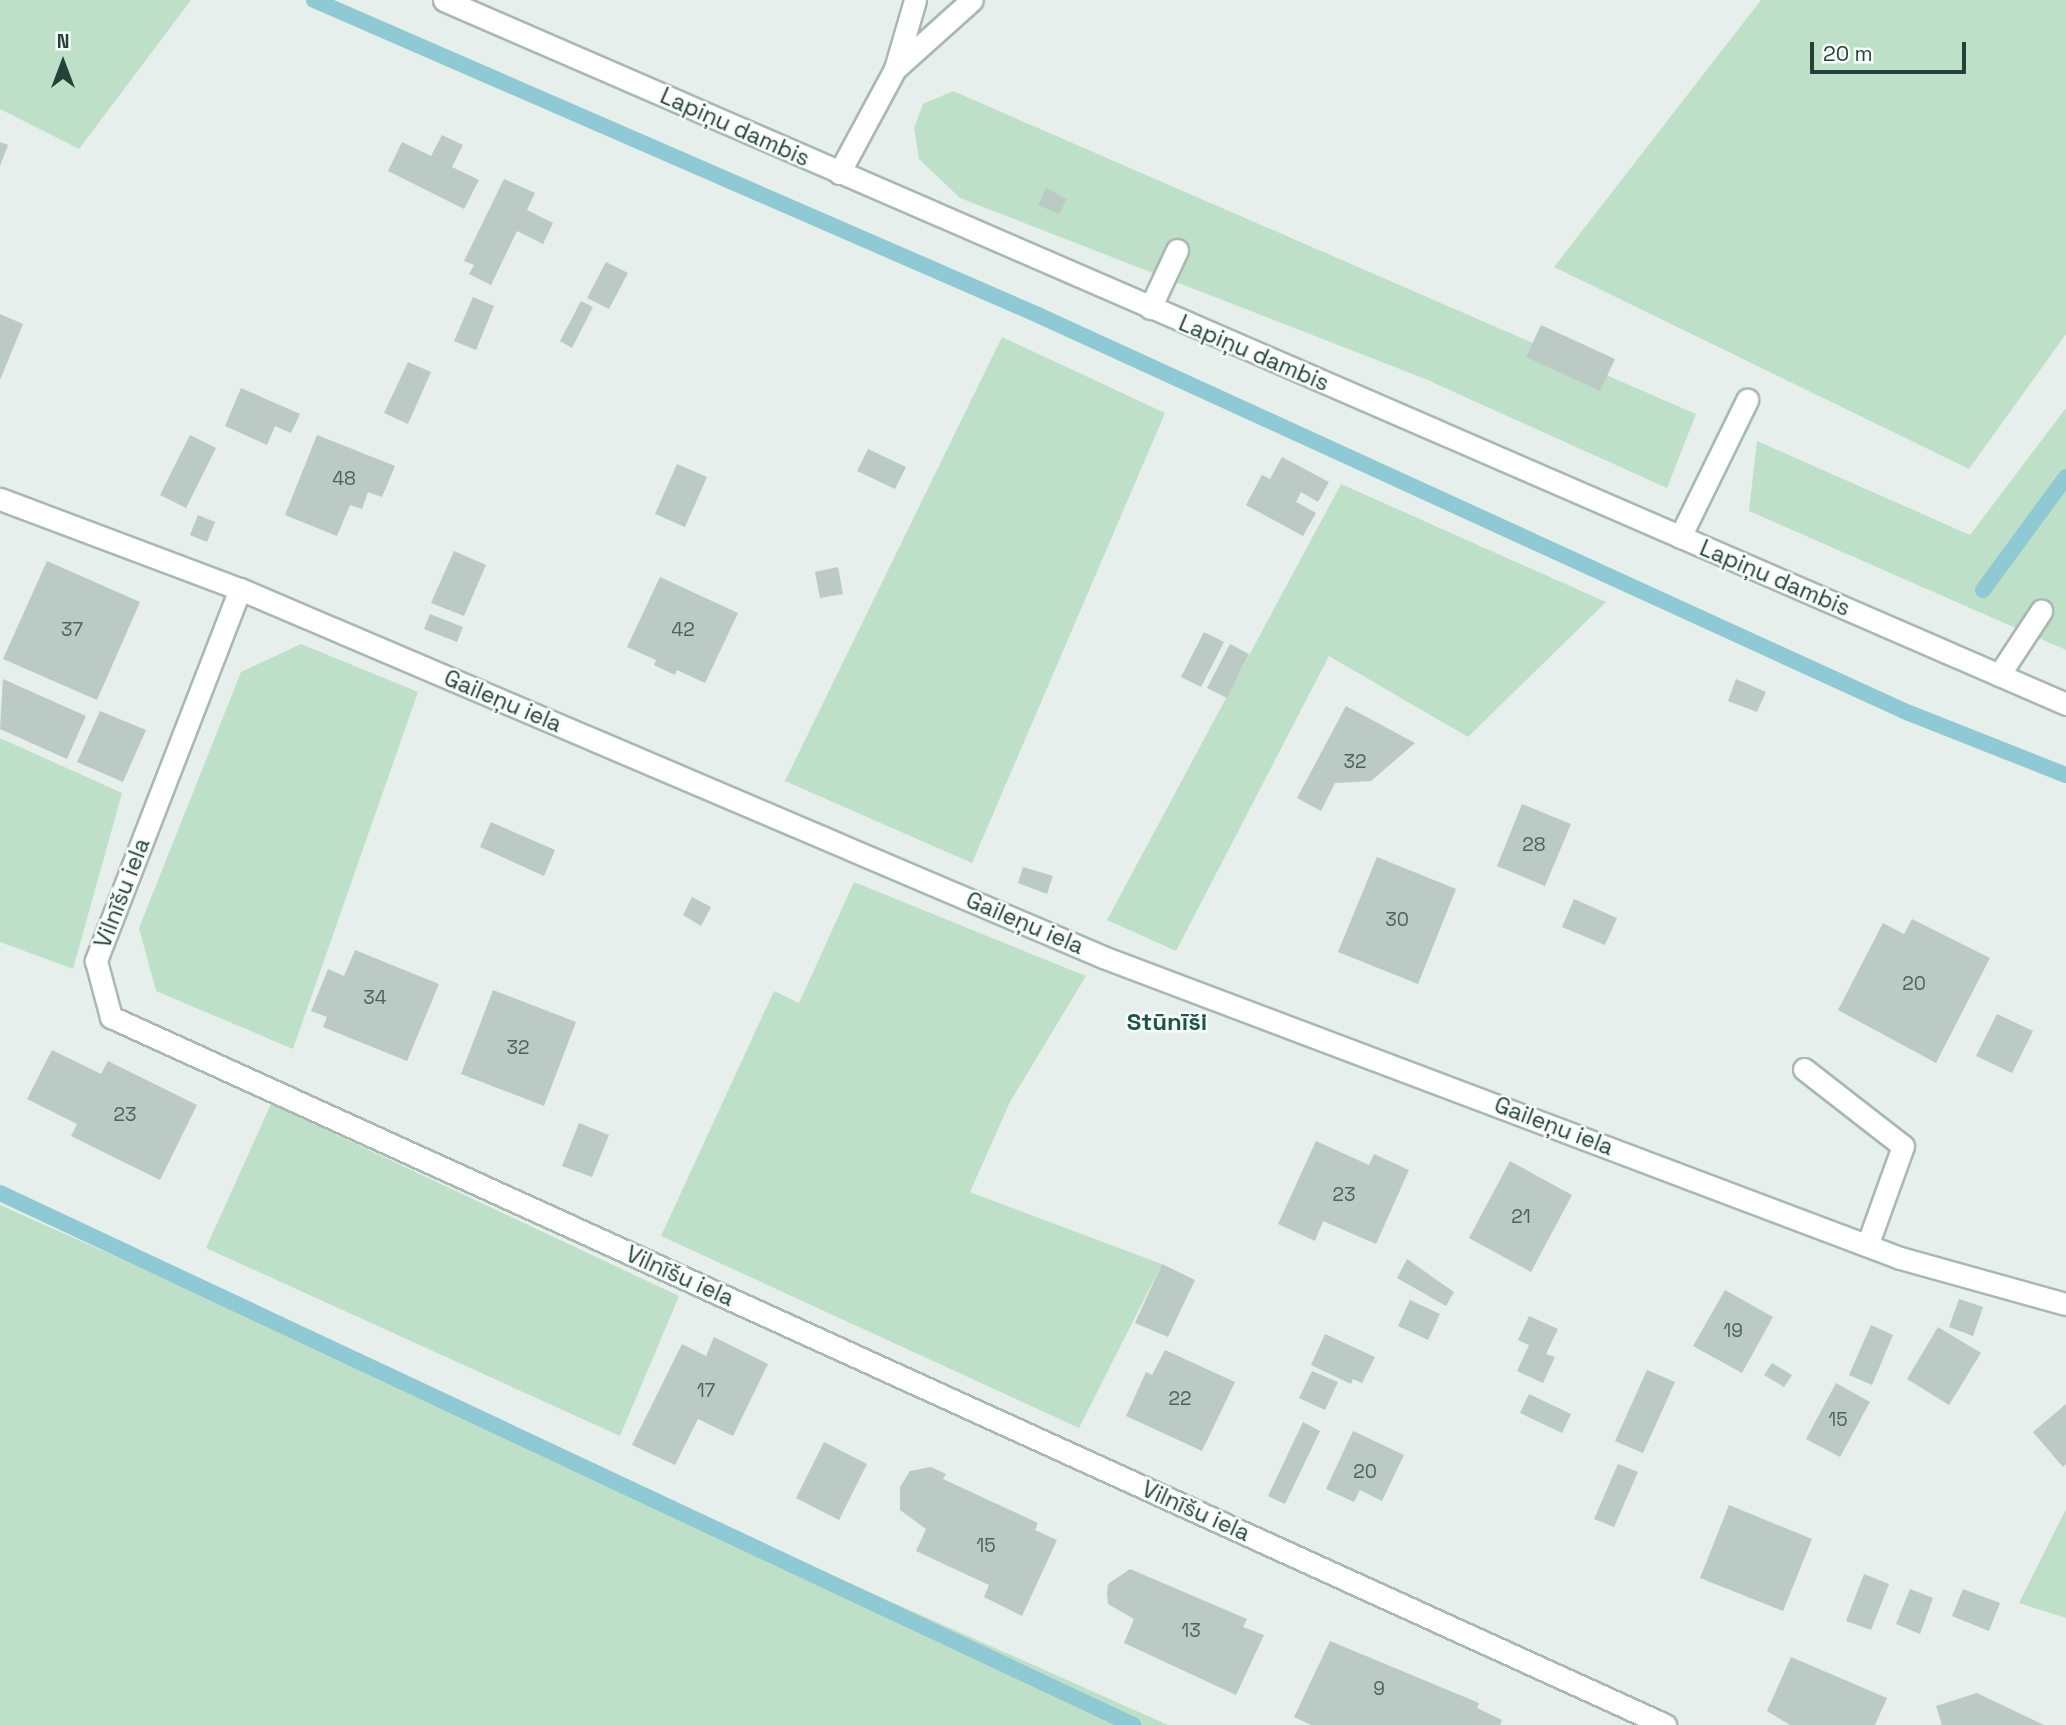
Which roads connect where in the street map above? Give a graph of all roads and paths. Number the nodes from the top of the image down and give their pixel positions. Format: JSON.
{"nodes":[{"id":1,"x":444,"y":0,"type":"edge"},
{"id":2,"x":915,"y":0,"type":"edge"},
{"id":3,"x":972,"y":0,"type":"edge"},
{"id":4,"x":895,"y":69,"type":"junction"},
{"id":5,"x":839,"y":173,"type":"junction"},
{"id":6,"x":1177,"y":250,"type":"dead end"},
{"id":7,"x":1150,"y":308,"type":"junction"},
{"id":8,"x":1747,"y":400,"type":"dead end"},
{"id":9,"x":0,"y":499,"type":"edge"},
{"id":10,"x":1680,"y":537,"type":"junction"},
{"id":11,"x":240,"y":589,"type":"junction"},
{"id":12,"x":2041,"y":611,"type":"dead end"},
{"id":13,"x":1999,"y":675,"type":"junction"},
{"id":14,"x":2066,"y":704,"type":"edge"},
{"id":15,"x":1804,"y":1069,"type":"dead end"},
{"id":16,"x":1868,"y":1243,"type":"junction"},
{"id":17,"x":2066,"y":1304,"type":"edge"},
{"id":18,"x":1665,"y":1725,"type":"edge"}],
"edges":[{"from":1,"to":5,"type":"street","name":"Lapiņu dambis"},
{"from":2,"to":4,"type":"street"},
{"from":3,"to":4,"type":"street"},
{"from":4,"to":5,"type":"street"},
{"from":5,"to":7,"type":"street","name":"Lapiņu dambis"},
{"from":6,"to":7,"type":"street"},
{"from":7,"to":10,"type":"street","name":"Lapiņu dambis"},
{"from":8,"to":10,"type":"street"},
{"from":9,"to":11,"type":"street","name":"Gaileņu iela"},
{"from":10,"to":13,"type":"street","name":"Lapiņu dambis"},
{"from":11,"to":16,"type":"street","name":"Gaileņu iela"},
{"from":11,"to":18,"type":"street","name":"Vilnīšu iela"},
{"from":12,"to":13,"type":"street"},
{"from":13,"to":14,"type":"street","name":"Lapiņu dambis"},
{"from":15,"to":16,"type":"street"},
{"from":16,"to":17,"type":"street","name":"Gaileņu iela"}]}
